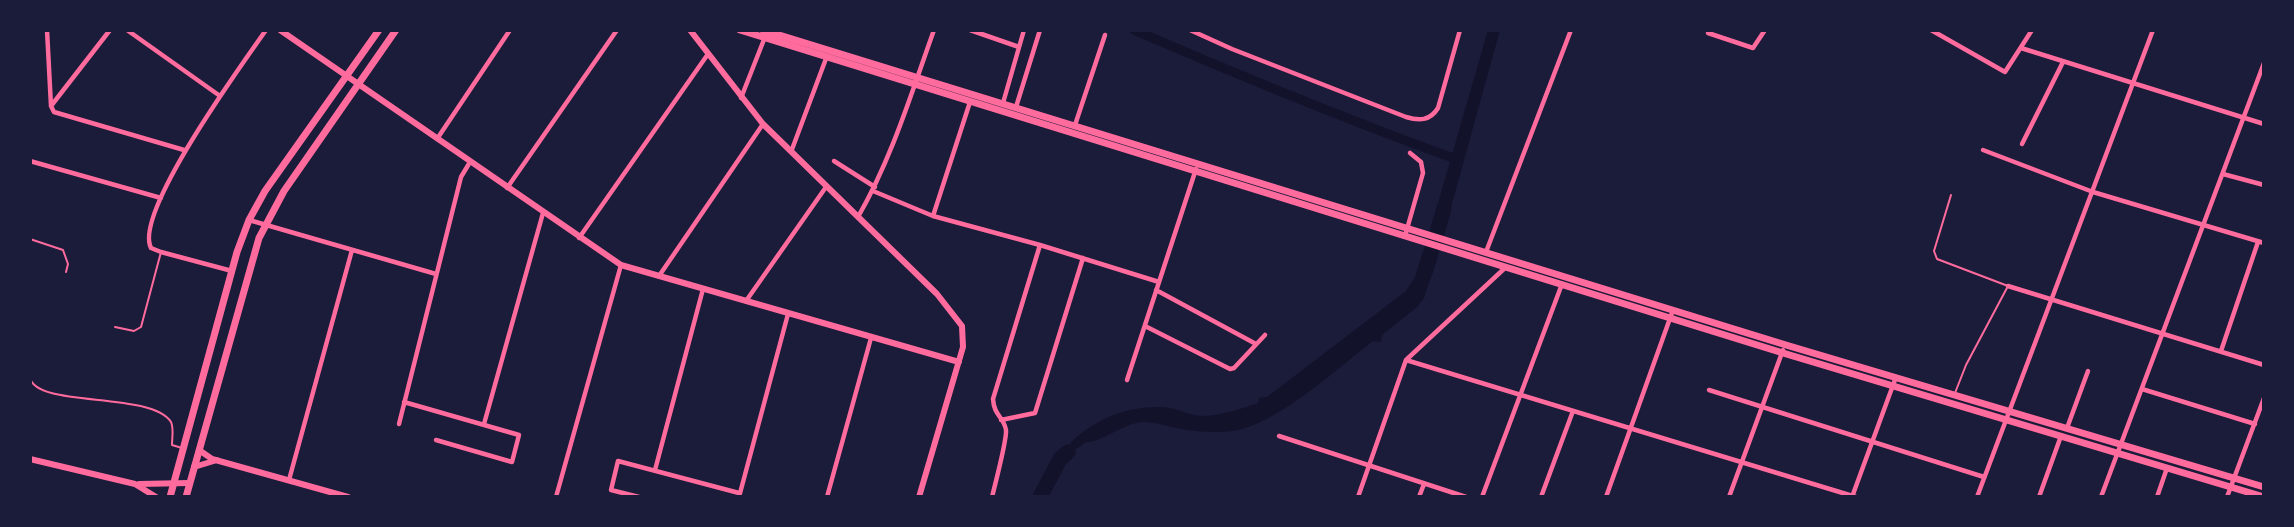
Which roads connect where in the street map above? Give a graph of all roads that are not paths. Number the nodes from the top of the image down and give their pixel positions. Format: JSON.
{"nodes":[{"id":1,"x":47,"y":30,"type":"edge"},
{"id":2,"x":110,"y":30,"type":"edge"},
{"id":3,"x":127,"y":30,"type":"edge"},
{"id":4,"x":266,"y":30,"type":"edge"},
{"id":5,"x":280,"y":30,"type":"edge"},
{"id":6,"x":379,"y":30,"type":"edge"},
{"id":7,"x":396,"y":30,"type":"edge"},
{"id":8,"x":510,"y":30,"type":"edge"},
{"id":9,"x":617,"y":30,"type":"edge"},
{"id":10,"x":690,"y":30,"type":"edge"},
{"id":11,"x":740,"y":30,"type":"edge"},
{"id":12,"x":934,"y":30,"type":"edge"},
{"id":13,"x":970,"y":30,"type":"edge"},
{"id":14,"x":1024,"y":30,"type":"edge"},
{"id":15,"x":1040,"y":30,"type":"edge"},
{"id":16,"x":1190,"y":30,"type":"edge"},
{"id":17,"x":1460,"y":30,"type":"edge"},
{"id":18,"x":1571,"y":30,"type":"edge"},
{"id":19,"x":1765,"y":30,"type":"edge"},
{"id":20,"x":1931,"y":30,"type":"edge"},
{"id":21,"x":2032,"y":30,"type":"edge"},
{"id":22,"x":2153,"y":30,"type":"edge"},
{"id":23,"x":765,"y":33,"type":"edge"},
{"id":24,"x":1708,"y":33,"type":"dead end"},
{"id":25,"x":1105,"y":35,"type":"dead end"},
{"id":26,"x":1019,"y":47,"type":"junction"},
{"id":27,"x":2021,"y":48,"type":"junction"},
{"id":28,"x":708,"y":54,"type":"junction"},
{"id":29,"x":828,"y":54,"type":"junction"},
{"id":30,"x":2063,"y":62,"type":"junction"},
{"id":31,"x":2264,"y":63,"type":"edge"},
{"id":32,"x":346,"y":75,"type":"junction"},
{"id":33,"x":918,"y":77,"type":"junction"},
{"id":34,"x":2133,"y":83,"type":"junction"},
{"id":35,"x":358,"y":84,"type":"junction"},
{"id":36,"x":915,"y":86,"type":"junction"},
{"id":37,"x":220,"y":96,"type":"junction"},
{"id":38,"x":741,"y":98,"type":"junction"},
{"id":39,"x":969,"y":102,"type":"junction"},
{"id":40,"x":1003,"y":103,"type":"junction"},
{"id":41,"x":51,"y":106,"type":"junction"},
{"id":42,"x":1016,"y":107,"type":"junction"},
{"id":43,"x":2244,"y":118,"type":"junction"},
{"id":44,"x":763,"y":124,"type":"junction"},
{"id":45,"x":2264,"y":124,"type":"edge"},
{"id":46,"x":1075,"y":125,"type":"junction"},
{"id":47,"x":437,"y":139,"type":"junction"},
{"id":48,"x":2022,"y":144,"type":"dead end"},
{"id":49,"x":184,"y":150,"type":"junction"},
{"id":50,"x":1983,"y":150,"type":"dead end"},
{"id":51,"x":791,"y":152,"type":"junction"},
{"id":52,"x":1410,"y":153,"type":"dead end"},
{"id":53,"x":30,"y":160,"type":"edge"},
{"id":54,"x":834,"y":161,"type":"dead end"},
{"id":55,"x":470,"y":162,"type":"junction"},
{"id":56,"x":1198,"y":163,"type":"junction"},
{"id":57,"x":1195,"y":171,"type":"junction"},
{"id":58,"x":2223,"y":174,"type":"junction"},
{"id":59,"x":2264,"y":185,"type":"edge"},
{"id":60,"x":826,"y":187,"type":"junction"},
{"id":61,"x":507,"y":188,"type":"junction"},
{"id":62,"x":874,"y":189,"type":"junction"},
{"id":63,"x":2093,"y":192,"type":"junction"},
{"id":64,"x":1951,"y":195,"type":"dead end"},
{"id":65,"x":161,"y":198,"type":"junction"},
{"id":66,"x":543,"y":213,"type":"junction"},
{"id":67,"x":933,"y":216,"type":"junction"},
{"id":68,"x":858,"y":217,"type":"junction"},
{"id":69,"x":249,"y":220,"type":"junction"},
{"id":70,"x":265,"y":225,"type":"junction"},
{"id":71,"x":2203,"y":225,"type":"junction"},
{"id":72,"x":1407,"y":228,"type":"junction"},
{"id":73,"x":1405,"y":236,"type":"junction"},
{"id":74,"x":579,"y":238,"type":"junction"},
{"id":75,"x":30,"y":239,"type":"edge"},
{"id":76,"x":2261,"y":242,"type":"edge"},
{"id":77,"x":1040,"y":245,"type":"junction"},
{"id":78,"x":352,"y":250,"type":"junction"},
{"id":79,"x":161,"y":252,"type":"junction"},
{"id":80,"x":1486,"y":252,"type":"junction"},
{"id":81,"x":1083,"y":258,"type":"junction"},
{"id":82,"x":1514,"y":260,"type":"junction"},
{"id":83,"x":621,"y":265,"type":"junction"},
{"id":84,"x":1506,"y":267,"type":"junction"},
{"id":85,"x":232,"y":271,"type":"junction"},
{"id":86,"x":66,"y":272,"type":"dead end"},
{"id":87,"x":436,"y":274,"type":"junction"},
{"id":88,"x":659,"y":276,"type":"junction"},
{"id":89,"x":1565,"y":276,"type":"junction"},
{"id":90,"x":1159,"y":282,"type":"junction"},
{"id":91,"x":1562,"y":284,"type":"junction"},
{"id":92,"x":2008,"y":286,"type":"junction"},
{"id":93,"x":703,"y":289,"type":"junction"},
{"id":94,"x":1156,"y":291,"type":"junction"},
{"id":95,"x":2050,"y":298,"type":"junction"},
{"id":96,"x":746,"y":301,"type":"junction"},
{"id":97,"x":1673,"y":310,"type":"junction"},
{"id":98,"x":788,"y":314,"type":"junction"},
{"id":99,"x":1670,"y":318,"type":"junction"},
{"id":100,"x":1145,"y":326,"type":"junction"},
{"id":101,"x":115,"y":327,"type":"dead end"},
{"id":102,"x":2163,"y":333,"type":"junction"},
{"id":103,"x":1265,"y":335,"type":"dead end"},
{"id":104,"x":871,"y":338,"type":"junction"},
{"id":105,"x":1256,"y":344,"type":"junction"},
{"id":106,"x":1786,"y":345,"type":"junction"},
{"id":107,"x":2221,"y":351,"type":"junction"},
{"id":108,"x":1783,"y":353,"type":"junction"},
{"id":109,"x":1406,"y":360,"type":"junction"},
{"id":110,"x":30,"y":361,"type":"edge"},
{"id":111,"x":959,"y":362,"type":"junction"},
{"id":112,"x":2264,"y":365,"type":"edge"},
{"id":113,"x":30,"y":367,"type":"edge"},
{"id":114,"x":2088,"y":371,"type":"dead end"},
{"id":115,"x":1896,"y":377,"type":"junction"},
{"id":116,"x":30,"y":378,"type":"edge"},
{"id":117,"x":1127,"y":380,"type":"dead end"},
{"id":118,"x":1893,"y":386,"type":"junction"},
{"id":119,"x":2142,"y":389,"type":"junction"},
{"id":120,"x":1709,"y":390,"type":"dead end"},
{"id":121,"x":1520,"y":394,"type":"junction"},
{"id":122,"x":1955,"y":395,"type":"junction"},
{"id":123,"x":2264,"y":398,"type":"edge"},
{"id":124,"x":404,"y":402,"type":"junction"},
{"id":125,"x":1763,"y":405,"type":"junction"},
{"id":126,"x":1573,"y":411,"type":"junction"},
{"id":127,"x":2010,"y":411,"type":"junction"},
{"id":128,"x":1001,"y":420,"type":"junction"},
{"id":129,"x":2007,"y":420,"type":"junction"},
{"id":130,"x":399,"y":424,"type":"dead end"},
{"id":131,"x":484,"y":424,"type":"junction"},
{"id":132,"x":2254,"y":424,"type":"junction"},
{"id":133,"x":1631,"y":428,"type":"junction"},
{"id":134,"x":2067,"y":428,"type":"junction"},
{"id":135,"x":1280,"y":436,"type":"dead end"},
{"id":136,"x":2061,"y":436,"type":"junction"},
{"id":137,"x":436,"y":441,"type":"dead end"},
{"id":138,"x":1873,"y":441,"type":"junction"},
{"id":139,"x":2121,"y":444,"type":"junction"},
{"id":140,"x":183,"y":448,"type":"junction"},
{"id":141,"x":199,"y":450,"type":"junction"},
{"id":142,"x":2118,"y":453,"type":"junction"},
{"id":143,"x":30,"y":459,"type":"edge"},
{"id":144,"x":218,"y":460,"type":"junction"},
{"id":145,"x":1742,"y":462,"type":"junction"},
{"id":146,"x":1368,"y":466,"type":"junction"},
{"id":147,"x":194,"y":467,"type":"junction"},
{"id":148,"x":2168,"y":468,"type":"junction"},
{"id":149,"x":655,"y":470,"type":"junction"},
{"id":150,"x":1984,"y":477,"type":"junction"},
{"id":151,"x":2234,"y":478,"type":"junction"},
{"id":152,"x":289,"y":480,"type":"junction"},
{"id":153,"x":174,"y":483,"type":"junction"},
{"id":154,"x":189,"y":483,"type":"junction"},
{"id":155,"x":135,"y":484,"type":"junction"},
{"id":156,"x":1424,"y":484,"type":"junction"},
{"id":157,"x":2231,"y":487,"type":"junction"},
{"id":158,"x":2264,"y":487,"type":"edge"},
{"id":159,"x":739,"y":495,"type":"edge"},
{"id":160,"x":2264,"y":496,"type":"edge"},
{"id":161,"x":156,"y":497,"type":"edge"},
{"id":162,"x":170,"y":497,"type":"edge"},
{"id":163,"x":186,"y":497,"type":"edge"},
{"id":164,"x":348,"y":497,"type":"edge"},
{"id":165,"x":556,"y":497,"type":"edge"},
{"id":166,"x":639,"y":497,"type":"edge"},
{"id":167,"x":827,"y":497,"type":"edge"},
{"id":168,"x":919,"y":497,"type":"edge"},
{"id":169,"x":992,"y":497,"type":"edge"},
{"id":170,"x":1358,"y":497,"type":"edge"},
{"id":171,"x":1419,"y":497,"type":"edge"},
{"id":172,"x":1466,"y":497,"type":"edge"},
{"id":173,"x":1482,"y":497,"type":"edge"},
{"id":174,"x":1541,"y":497,"type":"edge"},
{"id":175,"x":1606,"y":497,"type":"edge"},
{"id":176,"x":1729,"y":497,"type":"edge"},
{"id":177,"x":1853,"y":497,"type":"edge"},
{"id":178,"x":1977,"y":497,"type":"edge"},
{"id":179,"x":2039,"y":497,"type":"edge"},
{"id":180,"x":2101,"y":497,"type":"edge"},
{"id":181,"x":2157,"y":497,"type":"edge"},
{"id":182,"x":2227,"y":497,"type":"edge"}],
"edges":[{"from":1,"to":41,"type":"street"},
{"from":2,"to":41,"type":"street"},
{"from":3,"to":37,"type":"street"},
{"from":4,"to":37,"type":"street"},
{"from":5,"to":32,"type":"street"},
{"from":6,"to":32,"type":"main road"},
{"from":7,"to":35,"type":"main road"},
{"from":8,"to":47,"type":"street"},
{"from":9,"to":61,"type":"street"},
{"from":10,"to":28,"type":"street"},
{"from":11,"to":23,"type":"main road"},
{"from":12,"to":33,"type":"street"},
{"from":13,"to":26,"type":"street"},
{"from":14,"to":26,"type":"street"},
{"from":15,"to":42,"type":"street"},
{"from":16,"to":17,"type":"street"},
{"from":18,"to":80,"type":"street"},
{"from":19,"to":24,"type":"street"},
{"from":20,"to":27,"type":"street"},
{"from":21,"to":27,"type":"street"},
{"from":22,"to":34,"type":"street"},
{"from":23,"to":29,"type":"main road"},
{"from":23,"to":38,"type":"street"},
{"from":25,"to":46,"type":"street"},
{"from":26,"to":40,"type":"street"},
{"from":27,"to":30,"type":"street"},
{"from":28,"to":38,"type":"street"},
{"from":28,"to":74,"type":"street"},
{"from":29,"to":33,"type":"main road"},
{"from":29,"to":36,"type":"main road"},
{"from":29,"to":51,"type":"street"},
{"from":30,"to":34,"type":"street"},
{"from":30,"to":48,"type":"street"},
{"from":31,"to":43,"type":"street"},
{"from":32,"to":35,"type":"street"},
{"from":32,"to":69,"type":"main road"},
{"from":33,"to":36,"type":"street"},
{"from":33,"to":40,"type":"main road"},
{"from":34,"to":43,"type":"street"},
{"from":34,"to":63,"type":"street"},
{"from":35,"to":47,"type":"street"},
{"from":35,"to":70,"type":"main road"},
{"from":36,"to":39,"type":"main road"},
{"from":36,"to":62,"type":"street"},
{"from":37,"to":49,"type":"street"},
{"from":38,"to":44,"type":"street"},
{"from":39,"to":57,"type":"main road"},
{"from":39,"to":67,"type":"street"},
{"from":40,"to":42,"type":"main road"},
{"from":41,"to":49,"type":"street"},
{"from":42,"to":46,"type":"main road"},
{"from":43,"to":45,"type":"street"},
{"from":43,"to":58,"type":"street"},
{"from":44,"to":51,"type":"street"},
{"from":44,"to":88,"type":"street"},
{"from":46,"to":56,"type":"main road"},
{"from":47,"to":55,"type":"street"},
{"from":49,"to":65,"type":"street"},
{"from":50,"to":63,"type":"street"},
{"from":51,"to":60,"type":"street"},
{"from":52,"to":72,"type":"street"},
{"from":53,"to":65,"type":"street"},
{"from":54,"to":62,"type":"street"},
{"from":55,"to":61,"type":"street"},
{"from":55,"to":87,"type":"street"},
{"from":56,"to":57,"type":"street"},
{"from":56,"to":72,"type":"main road"},
{"from":57,"to":73,"type":"main road"},
{"from":57,"to":90,"type":"street"},
{"from":58,"to":59,"type":"street"},
{"from":58,"to":71,"type":"street"},
{"from":60,"to":68,"type":"street"},
{"from":60,"to":96,"type":"street"},
{"from":61,"to":66,"type":"street"},
{"from":62,"to":67,"type":"street"},
{"from":62,"to":68,"type":"street"},
{"from":63,"to":71,"type":"street"},
{"from":63,"to":95,"type":"street"},
{"from":64,"to":92,"type":"lane"},
{"from":65,"to":79,"type":"street"},
{"from":66,"to":74,"type":"street"},
{"from":66,"to":131,"type":"street"},
{"from":67,"to":77,"type":"street"},
{"from":68,"to":111,"type":"street"},
{"from":69,"to":70,"type":"street"},
{"from":69,"to":85,"type":"main road"},
{"from":70,"to":78,"type":"street"},
{"from":70,"to":141,"type":"main road"},
{"from":71,"to":76,"type":"street"},
{"from":71,"to":102,"type":"street"},
{"from":72,"to":73,"type":"street"},
{"from":72,"to":80,"type":"main road"},
{"from":73,"to":84,"type":"main road"},
{"from":74,"to":83,"type":"street"},
{"from":75,"to":86,"type":"lane"},
{"from":76,"to":107,"type":"street"},
{"from":77,"to":81,"type":"street"},
{"from":77,"to":128,"type":"street"},
{"from":78,"to":87,"type":"street"},
{"from":78,"to":152,"type":"street"},
{"from":79,"to":85,"type":"street"},
{"from":79,"to":101,"type":"lane"},
{"from":80,"to":82,"type":"main road"},
{"from":81,"to":90,"type":"street"},
{"from":81,"to":128,"type":"street"},
{"from":82,"to":84,"type":"street"},
{"from":82,"to":89,"type":"main road"},
{"from":83,"to":88,"type":"street"},
{"from":83,"to":165,"type":"street"},
{"from":84,"to":91,"type":"main road"},
{"from":84,"to":109,"type":"street"},
{"from":85,"to":140,"type":"main road"},
{"from":87,"to":124,"type":"street"},
{"from":88,"to":93,"type":"street"},
{"from":89,"to":91,"type":"street"},
{"from":89,"to":97,"type":"main road"},
{"from":90,"to":94,"type":"street"},
{"from":91,"to":99,"type":"main road"},
{"from":91,"to":121,"type":"street"},
{"from":92,"to":95,"type":"street"},
{"from":92,"to":122,"type":"lane"},
{"from":93,"to":96,"type":"street"},
{"from":93,"to":149,"type":"street"},
{"from":94,"to":100,"type":"street"},
{"from":94,"to":105,"type":"street"},
{"from":95,"to":102,"type":"street"},
{"from":95,"to":127,"type":"street"},
{"from":96,"to":98,"type":"street"},
{"from":97,"to":99,"type":"street"},
{"from":97,"to":106,"type":"main road"},
{"from":98,"to":104,"type":"street"},
{"from":98,"to":159,"type":"street"},
{"from":99,"to":108,"type":"main road"},
{"from":99,"to":133,"type":"street"},
{"from":100,"to":105,"type":"street"},
{"from":100,"to":117,"type":"street"},
{"from":102,"to":107,"type":"street"},
{"from":102,"to":119,"type":"street"},
{"from":103,"to":105,"type":"street"},
{"from":104,"to":111,"type":"street"},
{"from":104,"to":167,"type":"street"},
{"from":106,"to":108,"type":"street"},
{"from":106,"to":115,"type":"main road"},
{"from":107,"to":112,"type":"street"},
{"from":108,"to":118,"type":"main road"},
{"from":108,"to":125,"type":"street"},
{"from":109,"to":121,"type":"street"},
{"from":109,"to":146,"type":"street"},
{"from":110,"to":113,"type":"lane"},
{"from":111,"to":168,"type":"street"},
{"from":114,"to":134,"type":"street"},
{"from":115,"to":118,"type":"street"},
{"from":115,"to":122,"type":"main road"},
{"from":116,"to":140,"type":"lane"},
{"from":118,"to":129,"type":"main road"},
{"from":118,"to":138,"type":"street"},
{"from":119,"to":132,"type":"street"},
{"from":119,"to":139,"type":"street"},
{"from":120,"to":125,"type":"street"},
{"from":121,"to":126,"type":"street"},
{"from":121,"to":173,"type":"street"},
{"from":122,"to":127,"type":"main road"},
{"from":123,"to":132,"type":"street"},
{"from":124,"to":130,"type":"street"},
{"from":124,"to":131,"type":"street"},
{"from":125,"to":138,"type":"street"},
{"from":125,"to":145,"type":"street"},
{"from":126,"to":133,"type":"street"},
{"from":126,"to":174,"type":"street"},
{"from":127,"to":129,"type":"street"},
{"from":127,"to":134,"type":"main road"},
{"from":128,"to":169,"type":"street"},
{"from":129,"to":136,"type":"main road"},
{"from":129,"to":150,"type":"street"},
{"from":131,"to":137,"type":"street"},
{"from":132,"to":151,"type":"street"},
{"from":133,"to":145,"type":"street"},
{"from":133,"to":175,"type":"street"},
{"from":134,"to":139,"type":"main road"},
{"from":135,"to":146,"type":"street"},
{"from":136,"to":142,"type":"main road"},
{"from":136,"to":179,"type":"street"},
{"from":138,"to":150,"type":"street"},
{"from":138,"to":177,"type":"street"},
{"from":139,"to":142,"type":"street"},
{"from":139,"to":151,"type":"main road"},
{"from":140,"to":153,"type":"main road"},
{"from":141,"to":144,"type":"street"},
{"from":141,"to":147,"type":"main road"},
{"from":142,"to":148,"type":"main road"},
{"from":142,"to":180,"type":"street"},
{"from":143,"to":155,"type":"street"},
{"from":144,"to":147,"type":"street"},
{"from":144,"to":152,"type":"street"},
{"from":145,"to":176,"type":"street"},
{"from":145,"to":177,"type":"street"},
{"from":146,"to":156,"type":"street"},
{"from":146,"to":170,"type":"street"},
{"from":147,"to":154,"type":"main road"},
{"from":148,"to":157,"type":"main road"},
{"from":148,"to":181,"type":"street"},
{"from":149,"to":159,"type":"street"},
{"from":149,"to":166,"type":"street"},
{"from":150,"to":178,"type":"street"},
{"from":151,"to":157,"type":"street"},
{"from":151,"to":158,"type":"main road"},
{"from":152,"to":164,"type":"street"},
{"from":153,"to":154,"type":"street"},
{"from":153,"to":155,"type":"street"},
{"from":153,"to":162,"type":"main road"},
{"from":154,"to":163,"type":"main road"},
{"from":155,"to":161,"type":"street"},
{"from":156,"to":171,"type":"street"},
{"from":156,"to":172,"type":"street"},
{"from":157,"to":160,"type":"main road"},
{"from":157,"to":182,"type":"street"}]}
